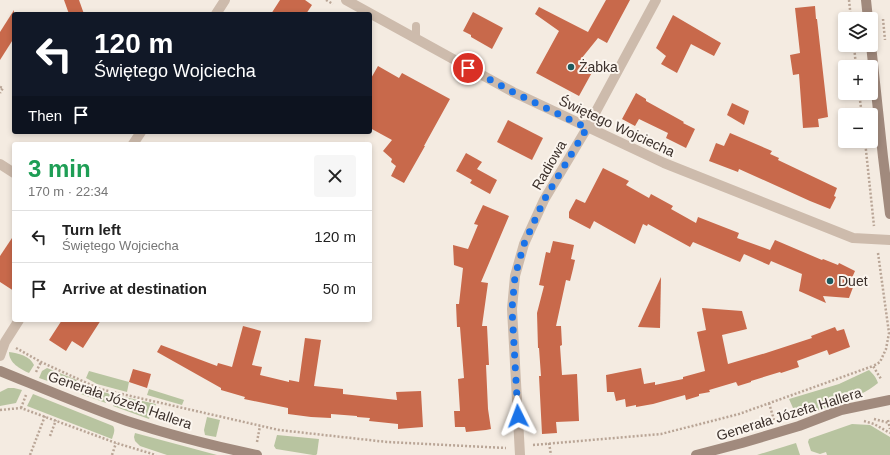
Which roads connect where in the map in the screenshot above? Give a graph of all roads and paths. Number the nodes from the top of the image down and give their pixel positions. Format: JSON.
{"nodes":[{"id":1,"x":225,"y":0,"type":"edge"},
{"id":2,"x":346,"y":0,"type":"edge"},
{"id":3,"x":656,"y":0,"type":"edge"},
{"id":4,"x":849,"y":0,"type":"edge"},
{"id":5,"x":866,"y":0,"type":"edge"},
{"id":6,"x":217,"y":12,"type":"edge"},
{"id":7,"x":368,"y":12,"type":"edge"},
{"id":8,"x":850,"y":12,"type":"edge"},
{"id":9,"x":867,"y":12,"type":"edge"},
{"id":10,"x":372,"y":14,"type":"edge"},
{"id":11,"x":416,"y":26,"type":"dead end"},
{"id":12,"x":416,"y":39,"type":"junction"},
{"id":13,"x":872,"y":52,"type":"edge"},
{"id":14,"x":0,"y":87,"type":"edge"},
{"id":15,"x":0,"y":93,"type":"edge"},
{"id":16,"x":587,"y":128,"type":"junction"},
{"id":17,"x":865,"y":148,"type":"edge"},
{"id":18,"x":0,"y":166,"type":"edge"},
{"id":19,"x":12,"y":172,"type":"edge"},
{"id":20,"x":890,"y":214,"type":"edge"},
{"id":21,"x":876,"y":239,"type":"junction"},
{"id":22,"x":890,"y":240,"type":"edge"},
{"id":23,"x":18,"y":322,"type":"edge"},
{"id":24,"x":5,"y":342,"type":"junction"},
{"id":25,"x":0,"y":356,"type":"edge"},
{"id":26,"x":873,"y":366,"type":"junction"},
{"id":27,"x":0,"y":371,"type":"edge"},
{"id":28,"x":881,"y":379,"type":"dead end"},
{"id":29,"x":890,"y":400,"type":"edge"},
{"id":30,"x":0,"y":410,"type":"edge"},
{"id":31,"x":45,"y":416,"type":"junction"},
{"id":32,"x":56,"y":420,"type":"junction"},
{"id":33,"x":861,"y":420,"type":"dead end"},
{"id":34,"x":890,"y":429,"type":"edge"},
{"id":35,"x":50,"y":436,"type":"dead end"},
{"id":36,"x":116,"y":443,"type":"junction"},
{"id":37,"x":550,"y":443,"type":"junction"},
{"id":38,"x":520,"y":451,"type":"edge"},
{"id":39,"x":30,"y":455,"type":"edge"},
{"id":40,"x":112,"y":455,"type":"edge"},
{"id":41,"x":156,"y":455,"type":"edge"},
{"id":42,"x":257,"y":455,"type":"edge"},
{"id":43,"x":551,"y":455,"type":"edge"},
{"id":44,"x":696,"y":455,"type":"edge"}],
"edges":[{"from":1,"to":6,"type":"street"},
{"from":2,"to":7,"type":"street","name":"Świętego Wojciecha"},
{"from":3,"to":16,"type":"street","name":"Radiowa"},
{"from":4,"to":8,"type":"path"},
{"from":5,"to":9,"type":"street"},
{"from":10,"to":12,"type":"street","name":"Świętego Wojciecha"},
{"from":11,"to":12,"type":"lane"},
{"from":12,"to":16,"type":"street","name":"Świętego Wojciecha"},
{"from":13,"to":20,"type":"street"},
{"from":14,"to":15,"type":"path"},
{"from":16,"to":21,"type":"street","name":"Świętego Wojciecha"},
{"from":16,"to":38,"type":"street","name":"Radiowa"},
{"from":17,"to":21,"type":"path"},
{"from":18,"to":19,"type":"street"},
{"from":21,"to":22,"type":"street","name":"Świętego Wojciecha"},
{"from":21,"to":26,"type":"path"},
{"from":23,"to":24,"type":"street"},
{"from":24,"to":25,"type":"street"},
{"from":24,"to":38,"type":"path"},
{"from":26,"to":28,"type":"path"},
{"from":26,"to":37,"type":"path"},
{"from":27,"to":42,"type":"street","name":"Generała Józefa Hallera"},
{"from":29,"to":44,"type":"street","name":"Generała Józefa Hallera"},
{"from":30,"to":31,"type":"path"},
{"from":31,"to":32,"type":"path"},
{"from":31,"to":39,"type":"path"},
{"from":32,"to":35,"type":"path"},
{"from":32,"to":36,"type":"path"},
{"from":33,"to":34,"type":"path"},
{"from":36,"to":40,"type":"path"},
{"from":36,"to":41,"type":"path"},
{"from":37,"to":38,"type":"path"},
{"from":37,"to":43,"type":"path"}]}
